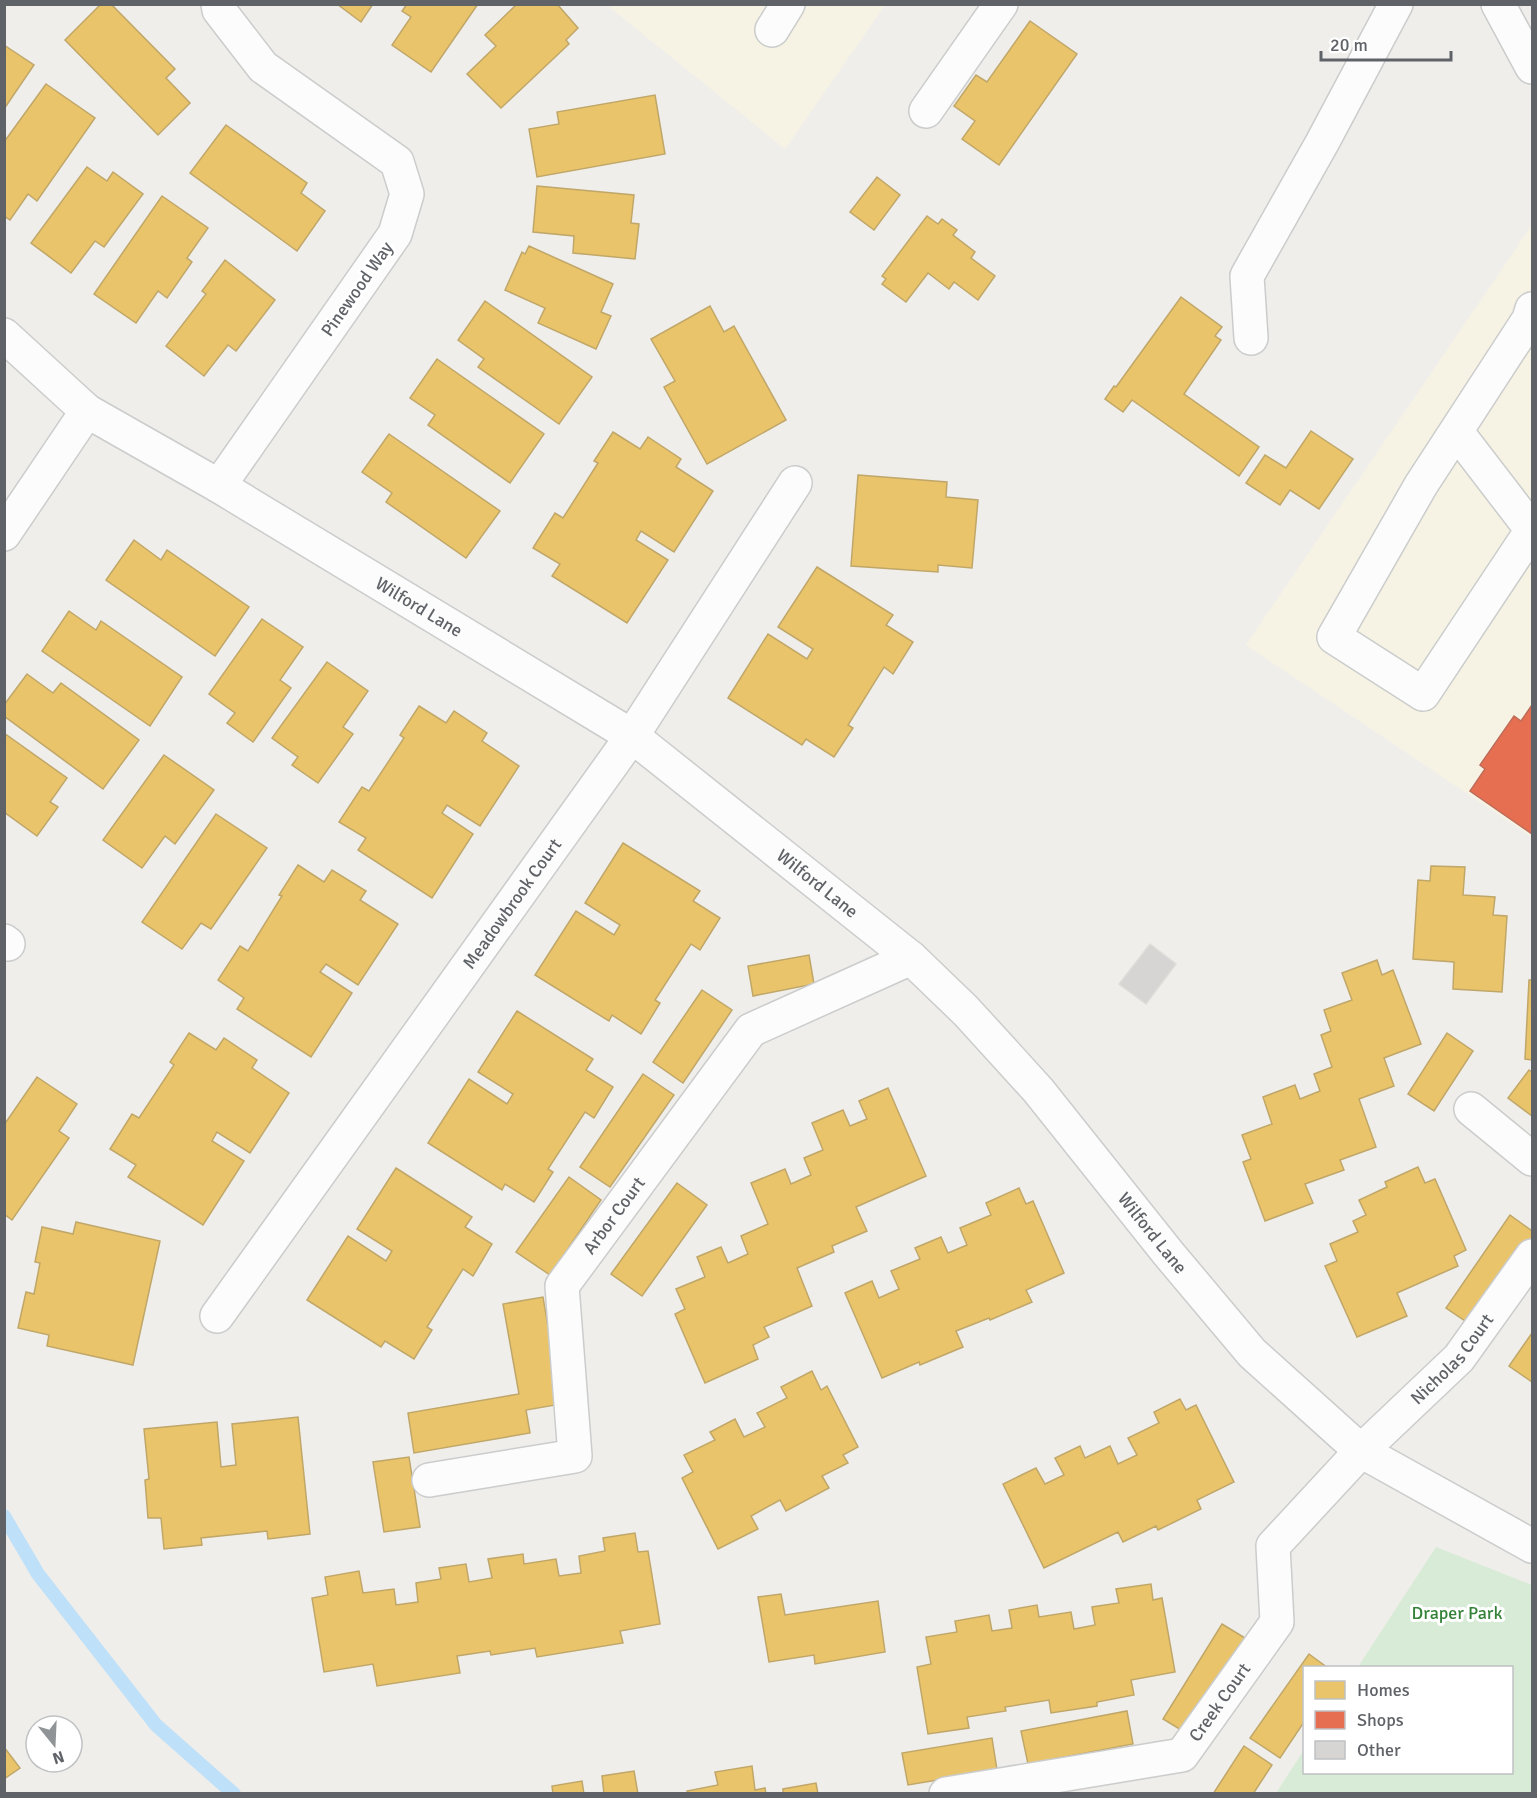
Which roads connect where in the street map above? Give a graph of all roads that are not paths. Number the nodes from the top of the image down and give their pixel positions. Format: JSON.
{"nodes":[{"id":1,"x":218,"y":4,"type":"edge"},
{"id":2,"x":1001,"y":4,"type":"edge"},
{"id":3,"x":1396,"y":4,"type":"edge"},
{"id":4,"x":1498,"y":4,"type":"edge"},
{"id":5,"x":1533,"y":67,"type":"edge"},
{"id":6,"x":927,"y":111,"type":"dead end"},
{"id":7,"x":1533,"y":309,"type":"edge"},
{"id":8,"x":4,"y":335,"type":"edge"},
{"id":9,"x":1251,"y":338,"type":"dead end"},
{"id":10,"x":87,"y":411,"type":"junction"},
{"id":11,"x":1456,"y":430,"type":"junction"},
{"id":12,"x":795,"y":483,"type":"dead end"},
{"id":13,"x":219,"y":486,"type":"junction"},
{"id":14,"x":4,"y":534,"type":"edge"},
{"id":15,"x":632,"y":736,"type":"junction"},
{"id":16,"x":911,"y":958,"type":"junction"},
{"id":17,"x":1471,"y":1109,"type":"dead end"},
{"id":18,"x":1533,"y":1159,"type":"edge"},
{"id":19,"x":1533,"y":1256,"type":"edge"},
{"id":20,"x":217,"y":1316,"type":"dead end"},
{"id":21,"x":1361,"y":1451,"type":"junction"},
{"id":22,"x":429,"y":1480,"type":"dead end"},
{"id":23,"x":1533,"y":1546,"type":"edge"},
{"id":24,"x":946,"y":1794,"type":"edge"}],
"edges":[{"from":1,"to":13,"type":"street","name":"Pinewood Way"},
{"from":2,"to":6,"type":"street"},
{"from":3,"to":9,"type":"street"},
{"from":4,"to":5,"type":"street"},
{"from":7,"to":11,"type":"street"},
{"from":8,"to":10,"type":"street","name":"Wilford Lane"},
{"from":10,"to":13,"type":"street","name":"Wilford Lane"},
{"from":10,"to":14,"type":"street"},
{"from":11,"to":11,"type":"street"},
{"from":12,"to":15,"type":"street","name":"Meadowbrook Court"},
{"from":13,"to":15,"type":"street","name":"Wilford Lane"},
{"from":15,"to":16,"type":"street","name":"Wilford Lane"},
{"from":15,"to":20,"type":"street","name":"Meadowbrook Court"},
{"from":16,"to":21,"type":"street","name":"Wilford Lane"},
{"from":16,"to":22,"type":"street","name":"Arbor Court"},
{"from":17,"to":18,"type":"street"},
{"from":19,"to":21,"type":"street","name":"Nicholas Court"},
{"from":21,"to":23,"type":"street","name":"Wilford Lane"},
{"from":21,"to":24,"type":"street","name":"Creek Court"}]}
